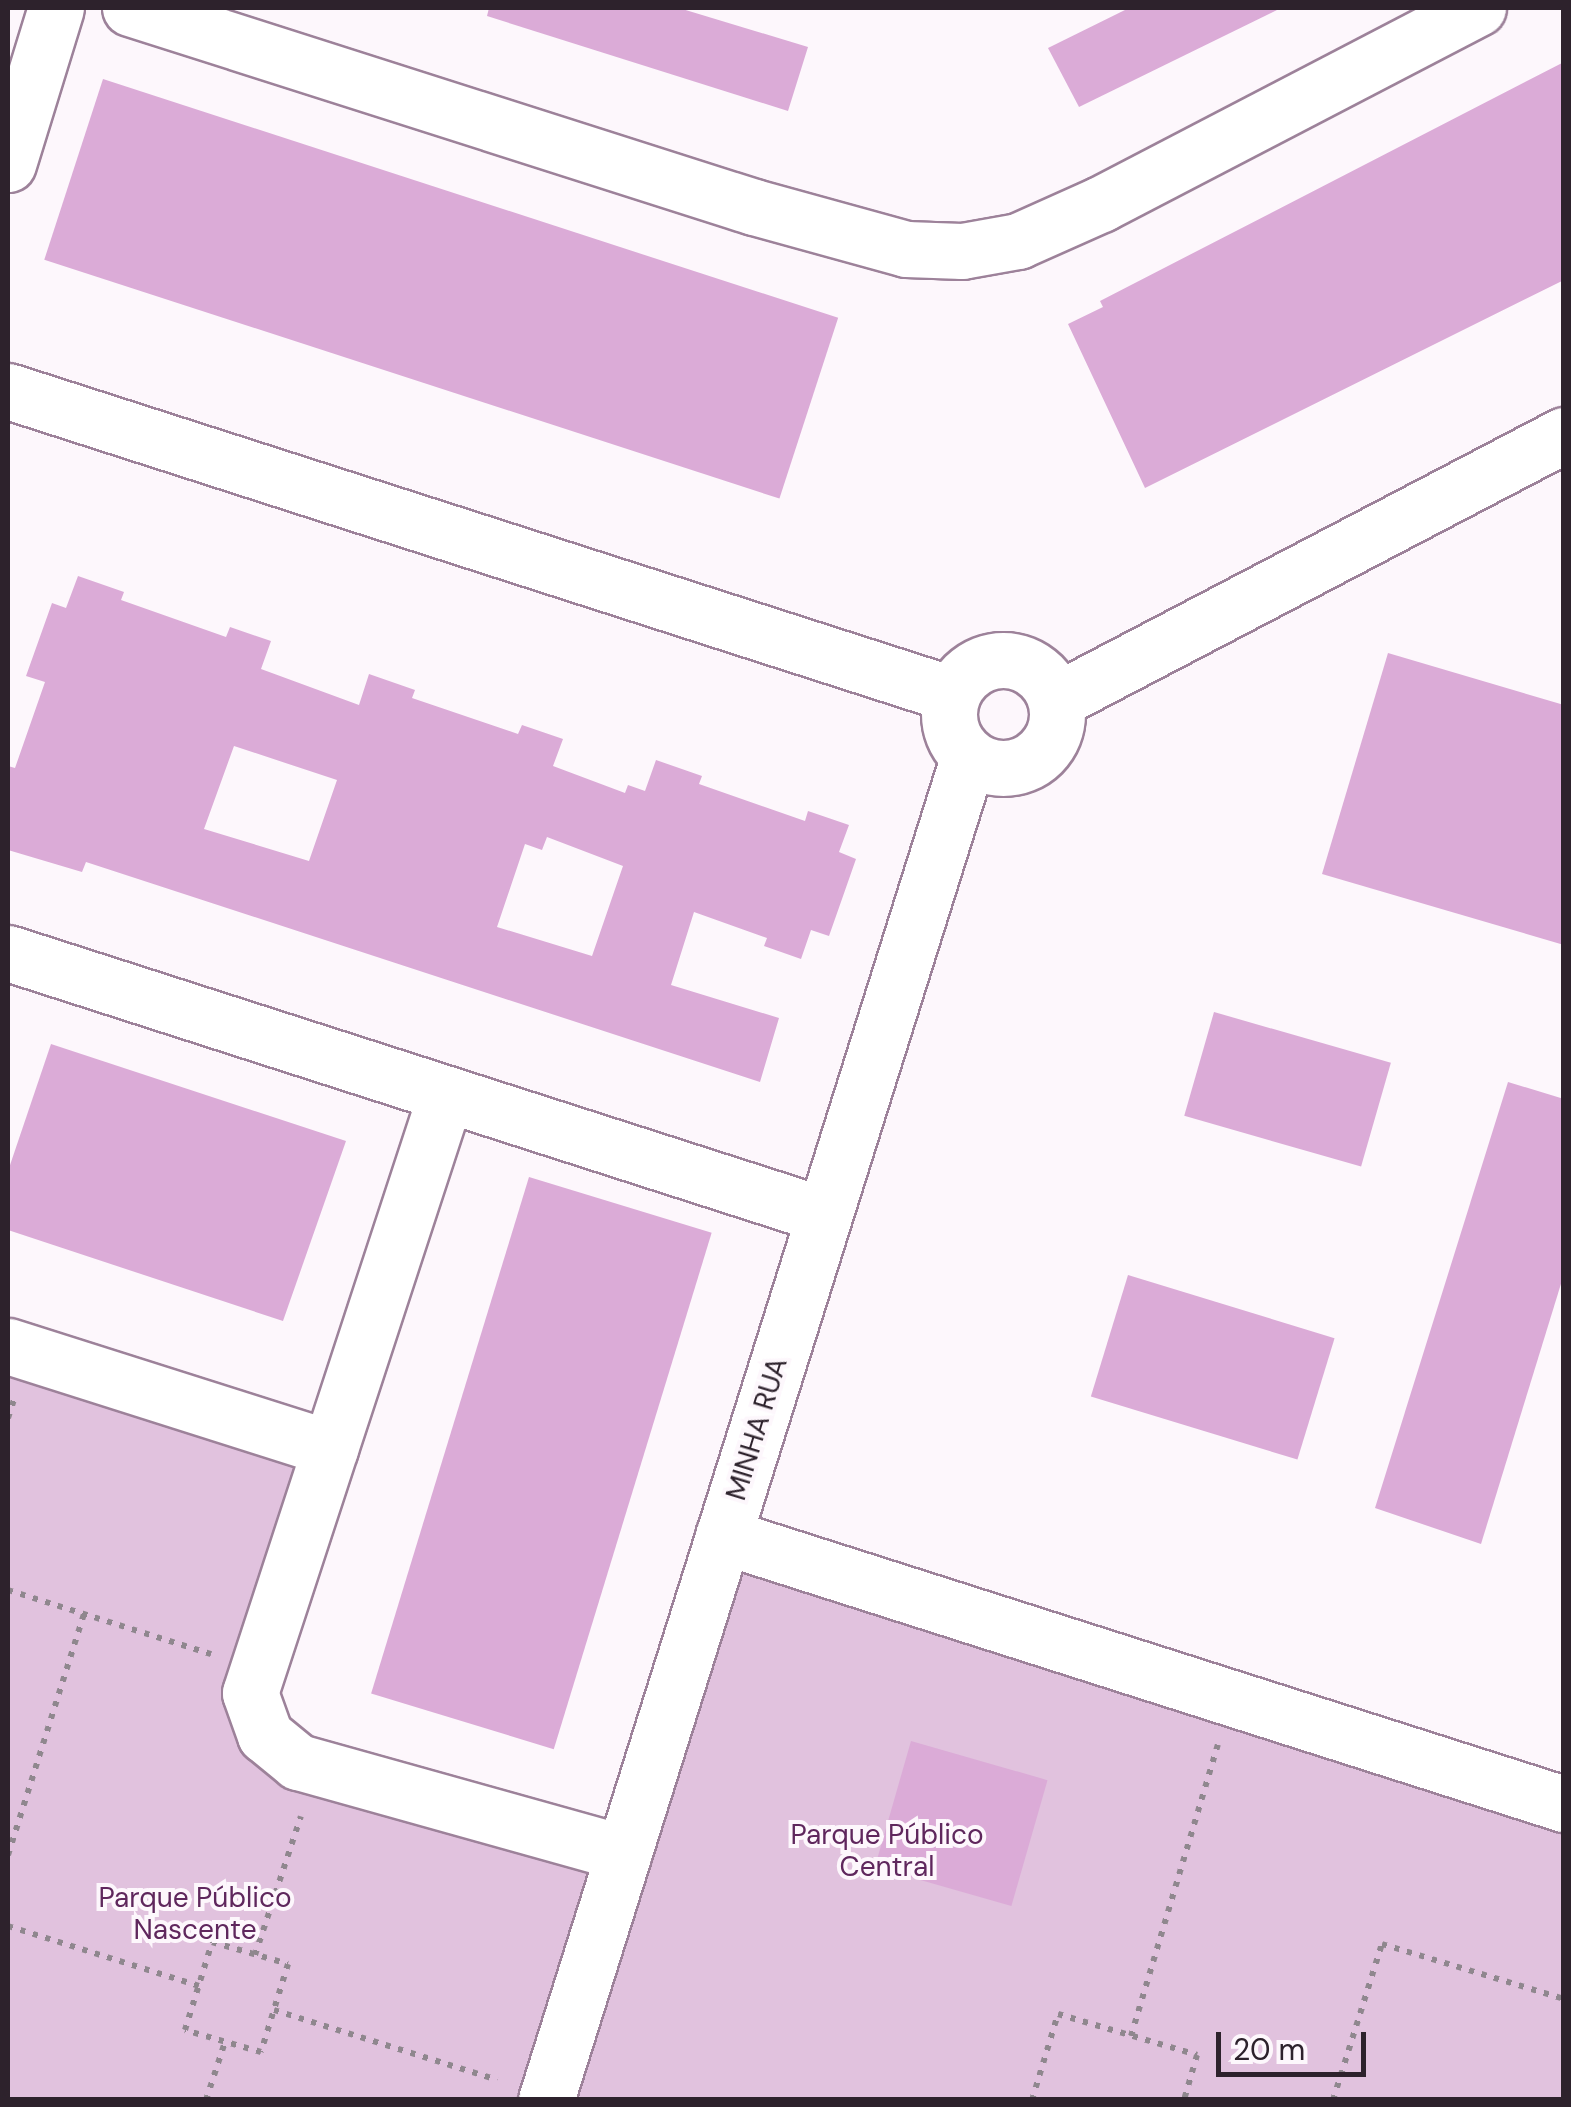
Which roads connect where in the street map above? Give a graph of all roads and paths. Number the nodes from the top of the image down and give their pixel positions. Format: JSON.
{"nodes":[{"id":1,"x":56,"y":8,"type":"edge"},
{"id":2,"x":130,"y":8,"type":"edge"},
{"id":3,"x":1478,"y":8,"type":"edge"},
{"id":4,"x":8,"y":164,"type":"edge"},
{"id":5,"x":8,"y":391,"type":"edge"},
{"id":6,"x":1564,"y":435,"type":"edge"},
{"id":7,"x":950,"y":694,"type":"junction"},
{"id":8,"x":1058,"y":700,"type":"junction"},
{"id":9,"x":968,"y":758,"type":"junction"},
{"id":10,"x":8,"y":953,"type":"edge"},
{"id":11,"x":446,"y":1094,"type":"junction"},
{"id":12,"x":824,"y":1216,"type":"junction"},
{"id":13,"x":8,"y":1346,"type":"edge"},
{"id":14,"x":330,"y":1448,"type":"junction"},
{"id":15,"x":723,"y":1536,"type":"junction"},
{"id":16,"x":8,"y":1590,"type":"edge"},
{"id":17,"x":84,"y":1614,"type":"junction"},
{"id":18,"x":258,"y":1669,"type":"junction"},
{"id":19,"x":1232,"y":1698,"type":"junction"},
{"id":20,"x":317,"y":1768,"type":"junction"},
{"id":21,"x":1564,"y":1804,"type":"edge"},
{"id":22,"x":624,"y":1853,"type":"junction"},
{"id":23,"x":8,"y":1855,"type":"edge"},
{"id":24,"x":8,"y":1926,"type":"edge"},
{"id":25,"x":255,"y":1954,"type":"junction"},
{"id":26,"x":199,"y":1986,"type":"junction"},
{"id":27,"x":1564,"y":2000,"type":"edge"},
{"id":28,"x":274,"y":2010,"type":"junction"},
{"id":29,"x":1131,"y":2036,"type":"junction"},
{"id":30,"x":225,"y":2042,"type":"junction"},
{"id":31,"x":547,"y":2098,"type":"edge"},
{"id":32,"x":206,"y":2100,"type":"edge"},
{"id":33,"x":1032,"y":2100,"type":"edge"},
{"id":34,"x":1184,"y":2100,"type":"edge"},
{"id":35,"x":1333,"y":2100,"type":"edge"}],
"edges":[{"from":1,"to":4,"type":"street"},
{"from":2,"to":3,"type":"street"},
{"from":5,"to":7,"type":"street"},
{"from":6,"to":8,"type":"street"},
{"from":7,"to":8,"type":"street"},
{"from":7,"to":9,"type":"street"},
{"from":8,"to":9,"type":"street"},
{"from":9,"to":12,"type":"street","name":"MINHA RUA"},
{"from":10,"to":11,"type":"street"},
{"from":11,"to":12,"type":"street"},
{"from":11,"to":14,"type":"street"},
{"from":12,"to":15,"type":"street","name":"MINHA RUA"},
{"from":13,"to":14,"type":"street"},
{"from":14,"to":18,"type":"street"},
{"from":15,"to":19,"type":"street"},
{"from":15,"to":22,"type":"street","name":"MINHA RUA"},
{"from":16,"to":17,"type":"path"},
{"from":17,"to":18,"type":"path"},
{"from":17,"to":23,"type":"path"},
{"from":18,"to":20,"type":"street"},
{"from":19,"to":21,"type":"street"},
{"from":19,"to":29,"type":"path"},
{"from":20,"to":22,"type":"street"},
{"from":20,"to":25,"type":"path"},
{"from":22,"to":31,"type":"street","name":"MINHA RUA"},
{"from":24,"to":26,"type":"path"},
{"from":25,"to":26,"type":"path"},
{"from":25,"to":28,"type":"path"},
{"from":26,"to":30,"type":"path"},
{"from":27,"to":35,"type":"path"},
{"from":28,"to":30,"type":"path"},
{"from":28,"to":31,"type":"path"},
{"from":29,"to":33,"type":"path"},
{"from":29,"to":34,"type":"path"},
{"from":30,"to":32,"type":"path"}]}
